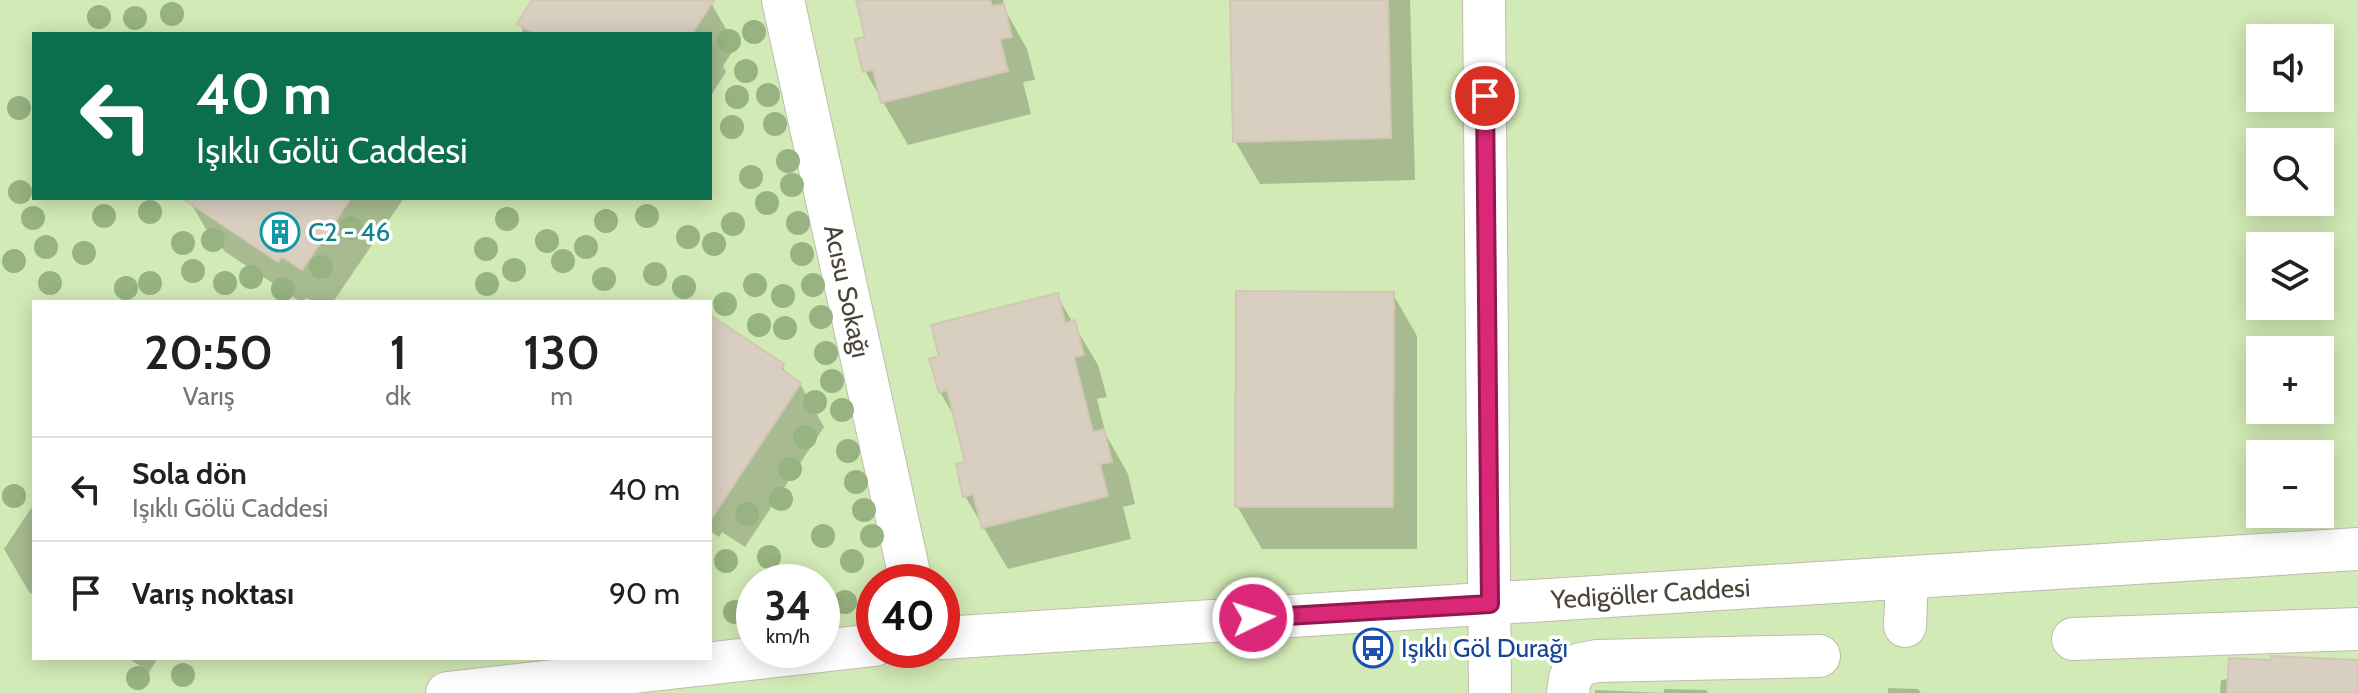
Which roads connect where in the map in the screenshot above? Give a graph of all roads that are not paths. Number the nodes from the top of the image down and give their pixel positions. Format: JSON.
{"nodes":[{"id":1,"x":783,"y":0,"type":"edge"},
{"id":2,"x":1484,"y":0,"type":"edge"},
{"id":3,"x":2358,"y":549,"type":"edge"},
{"id":4,"x":907,"y":564,"type":"edge"},
{"id":5,"x":1907,"y":578,"type":"junction"},
{"id":6,"x":1490,"y":604,"type":"junction"},
{"id":7,"x":1905,"y":626,"type":"dead end"},
{"id":8,"x":2358,"y":629,"type":"edge"},
{"id":9,"x":960,"y":637,"type":"edge"},
{"id":10,"x":2073,"y":639,"type":"dead end"},
{"id":11,"x":856,"y":647,"type":"edge"},
{"id":12,"x":1819,"y":656,"type":"dead end"},
{"id":13,"x":447,"y":693,"type":"edge"},
{"id":14,"x":1490,"y":693,"type":"edge"},
{"id":15,"x":1568,"y":693,"type":"edge"}],
"edges":[{"from":1,"to":4,"type":"street","name":"Acısu Sokağı"},
{"from":2,"to":6,"type":"street"},
{"from":3,"to":5,"type":"street","name":"Yedigöller Caddesi"},
{"from":5,"to":6,"type":"street","name":"Yedigöller Caddesi"},
{"from":5,"to":7,"type":"street"},
{"from":6,"to":9,"type":"street","name":"Yedigöller Caddesi"},
{"from":6,"to":14,"type":"street"},
{"from":8,"to":10,"type":"street"},
{"from":11,"to":13,"type":"street"},
{"from":12,"to":15,"type":"street"}]}
